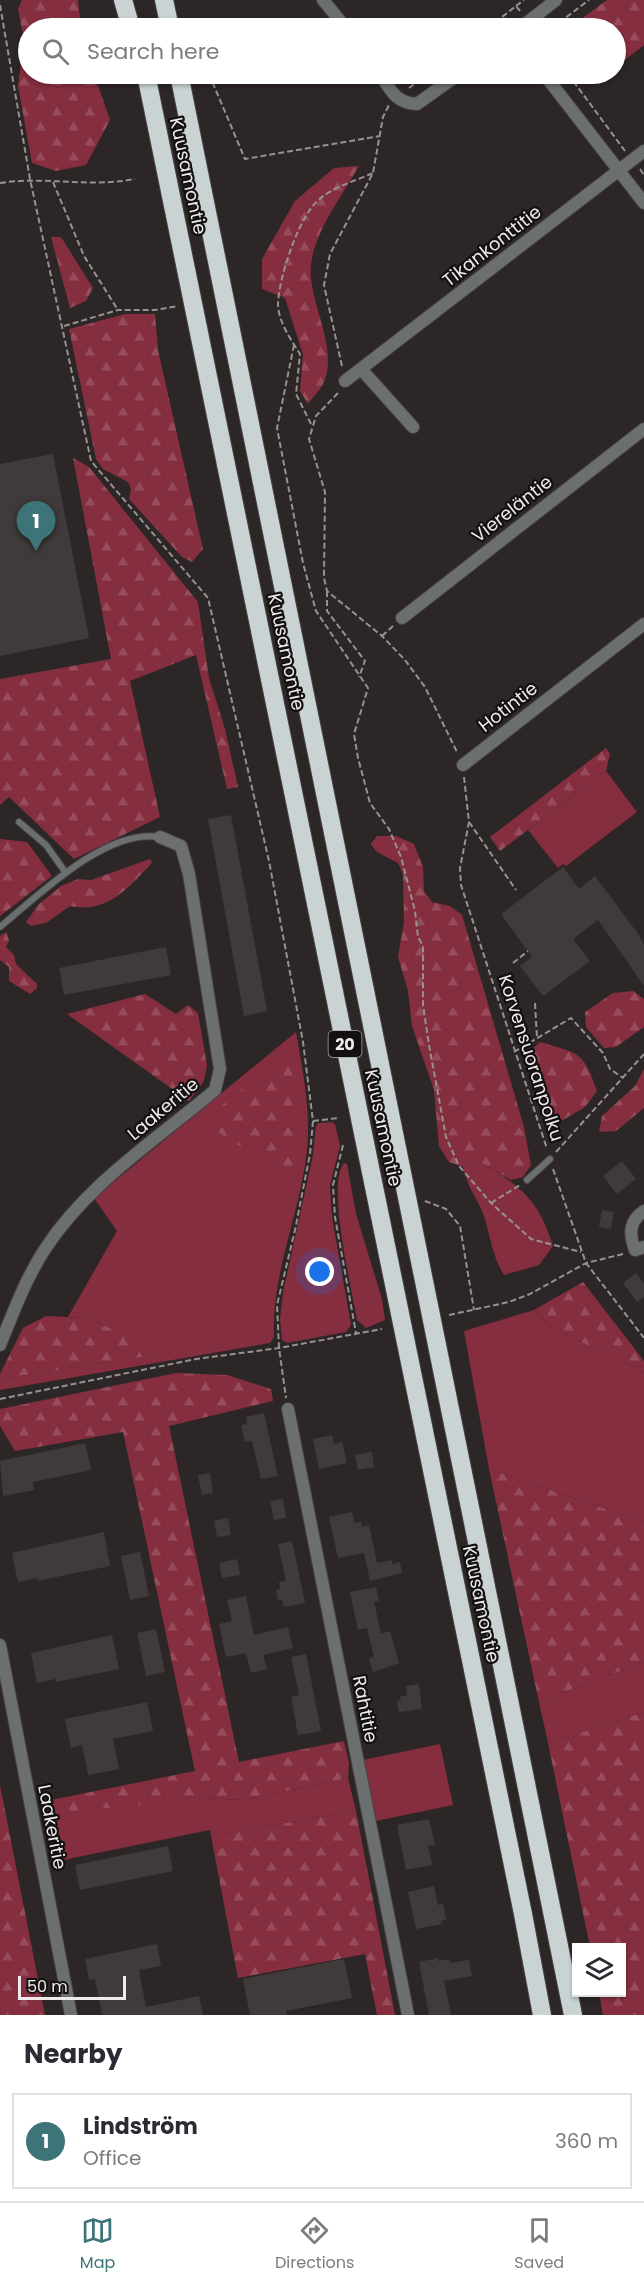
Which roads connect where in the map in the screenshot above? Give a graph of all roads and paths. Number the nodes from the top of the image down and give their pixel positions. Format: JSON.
{"nodes":[{"id":1,"x":123,"y":0,"type":"edge"},
{"id":2,"x":131,"y":0,"type":"edge"},
{"id":3,"x":164,"y":0,"type":"edge"},
{"id":4,"x":323,"y":0,"type":"edge"},
{"id":5,"x":524,"y":0,"type":"edge"},
{"id":6,"x":556,"y":0,"type":"edge"},
{"id":7,"x":589,"y":0,"type":"edge"},
{"id":8,"x":0,"y":5,"type":"edge"},
{"id":9,"x":516,"y":6,"type":"dead end"},
{"id":10,"x":128,"y":18,"type":"edge"},
{"id":11,"x":135,"y":18,"type":"edge"},
{"id":12,"x":168,"y":18,"type":"edge"},
{"id":13,"x":338,"y":18,"type":"edge"},
{"id":14,"x":533,"y":18,"type":"edge"},
{"id":15,"x":565,"y":18,"type":"edge"},
{"id":16,"x":147,"y":84,"type":"edge"},
{"id":17,"x":181,"y":84,"type":"edge"},
{"id":18,"x":213,"y":84,"type":"edge"},
{"id":19,"x":386,"y":84,"type":"edge"},
{"id":20,"x":414,"y":84,"type":"edge"},
{"id":21,"x":445,"y":84,"type":"edge"},
{"id":22,"x":552,"y":84,"type":"edge"},
{"id":23,"x":575,"y":84,"type":"edge"},
{"id":24,"x":395,"y":98,"type":"junction"},
{"id":25,"x":380,"y":136,"type":"junction"},
{"id":26,"x":644,"y":151,"type":"edge"},
{"id":27,"x":632,"y":160,"type":"junction"},
{"id":28,"x":619,"y":170,"type":"junction"},
{"id":29,"x":373,"y":173,"type":"junction"},
{"id":30,"x":30,"y":178,"type":"junction"},
{"id":31,"x":135,"y":179,"type":"dead end"},
{"id":32,"x":53,"y":182,"type":"junction"},
{"id":33,"x":0,"y":183,"type":"edge"},
{"id":34,"x":644,"y":203,"type":"edge"},
{"id":35,"x":193,"y":303,"type":"junction"},
{"id":36,"x":118,"y":310,"type":"junction"},
{"id":37,"x":64,"y":326,"type":"junction"},
{"id":38,"x":294,"y":345,"type":"junction"},
{"id":39,"x":362,"y":370,"type":"junction"},
{"id":40,"x":345,"y":381,"type":"junction"},
{"id":41,"x":311,"y":426,"type":"junction"},
{"id":42,"x":413,"y":427,"type":"dead end"},
{"id":43,"x":644,"y":429,"type":"edge"},
{"id":44,"x":327,"y":591,"type":"junction"},
{"id":45,"x":402,"y":618,"type":"dead end"},
{"id":46,"x":644,"y":624,"type":"edge"},
{"id":47,"x":359,"y":676,"type":"junction"},
{"id":48,"x":463,"y":765,"type":"junction"},
{"id":49,"x":19,"y":822,"type":"dead end"},
{"id":50,"x":469,"y":822,"type":"junction"},
{"id":51,"x":160,"y":837,"type":"joint"},
{"id":52,"x":66,"y":873,"type":"junction"},
{"id":53,"x":516,"y":890,"type":"dead end"},
{"id":54,"x":0,"y":927,"type":"edge"},
{"id":55,"x":528,"y":951,"type":"dead end"},
{"id":56,"x":513,"y":963,"type":"dead end"},
{"id":57,"x":535,"y":1003,"type":"dead end"},
{"id":58,"x":537,"y":1038,"type":"junction"},
{"id":59,"x":514,"y":1052,"type":"junction"},
{"id":60,"x":644,"y":1054,"type":"edge"},
{"id":61,"x":623,"y":1078,"type":"junction"},
{"id":62,"x":338,"y":1118,"type":"dead end"},
{"id":63,"x":313,"y":1121,"type":"junction"},
{"id":64,"x":343,"y":1145,"type":"dead end"},
{"id":65,"x":550,"y":1159,"type":"junction"},
{"id":66,"x":526,"y":1180,"type":"joint"},
{"id":67,"x":417,"y":1197,"type":"dead end"},
{"id":68,"x":491,"y":1203,"type":"junction"},
{"id":69,"x":644,"y":1211,"type":"edge"},
{"id":70,"x":639,"y":1248,"type":"edge"},
{"id":71,"x":581,"y":1252,"type":"junction"},
{"id":72,"x":585,"y":1263,"type":"junction"},
{"id":73,"x":474,"y":1310,"type":"junction"},
{"id":74,"x":449,"y":1315,"type":"dead end"},
{"id":75,"x":382,"y":1329,"type":"dead end"},
{"id":76,"x":356,"y":1333,"type":"junction"},
{"id":77,"x":644,"y":1338,"type":"edge"},
{"id":78,"x":0,"y":1345,"type":"edge"},
{"id":79,"x":279,"y":1348,"type":"junction"},
{"id":80,"x":0,"y":1399,"type":"edge"},
{"id":81,"x":288,"y":1409,"type":"joint"},
{"id":82,"x":0,"y":1645,"type":"edge"},
{"id":83,"x":71,"y":2015,"type":"edge"},
{"id":84,"x":408,"y":2015,"type":"edge"},
{"id":85,"x":542,"y":2015,"type":"edge"},
{"id":86,"x":573,"y":2015,"type":"edge"}],
"edges":[{"from":1,"to":10,"type":"highway"},
{"from":2,"to":11,"type":"highway"},
{"from":3,"to":12,"type":"highway"},
{"from":4,"to":13,"type":"street"},
{"from":5,"to":9,"type":"path"},
{"from":6,"to":14,"type":"street"},
{"from":7,"to":15,"type":"path"},
{"from":8,"to":30,"type":"path"},
{"from":16,"to":35,"type":"highway","name":"Kuusamontie","number":"20"},
{"from":17,"to":86,"type":"highway","name":"Kuusamontie","number":"20"},
{"from":18,"to":25,"type":"path"},
{"from":19,"to":24,"type":"street"},
{"from":20,"to":24,"type":"path"},
{"from":21,"to":24,"type":"street"},
{"from":22,"to":28,"type":"street"},
{"from":23,"to":27,"type":"path"},
{"from":24,"to":25,"type":"path"},
{"from":25,"to":29,"type":"path"},
{"from":26,"to":27,"type":"street","name":"Tikankonttitie"},
{"from":27,"to":28,"type":"street","name":"Tikankonttitie"},
{"from":28,"to":34,"type":"street"},
{"from":28,"to":39,"type":"street","name":"Tikankonttitie"},
{"from":29,"to":38,"type":"path"},
{"from":29,"to":40,"type":"path"},
{"from":30,"to":32,"type":"path"},
{"from":30,"to":33,"type":"path"},
{"from":30,"to":37,"type":"path"},
{"from":31,"to":32,"type":"path"},
{"from":32,"to":36,"type":"path"},
{"from":35,"to":36,"type":"path"},
{"from":35,"to":85,"type":"highway","name":"Kuusamontie","number":"20"},
{"from":36,"to":37,"type":"path"},
{"from":37,"to":63,"type":"path"},
{"from":38,"to":41,"type":"path"},
{"from":38,"to":47,"type":"path"},
{"from":39,"to":40,"type":"street","name":"Tikankonttitie"},
{"from":39,"to":42,"type":"street"},
{"from":40,"to":41,"type":"path"},
{"from":41,"to":44,"type":"path"},
{"from":43,"to":45,"type":"street","name":"Viereläntie"},
{"from":44,"to":47,"type":"path"},
{"from":44,"to":48,"type":"path"},
{"from":46,"to":48,"type":"street","name":"Hotintie"},
{"from":47,"to":68,"type":"path"},
{"from":48,"to":50,"type":"path","name":"Korvensuoranpolku"},
{"from":49,"to":52,"type":"lane"},
{"from":50,"to":53,"type":"path"},
{"from":50,"to":59,"type":"path","name":"Korvensuoranpolku"},
{"from":51,"to":52,"type":"lane"},
{"from":51,"to":78,"type":"street","name":"Laakeritie"},
{"from":52,"to":54,"type":"lane"},
{"from":55,"to":56,"type":"path"},
{"from":57,"to":58,"type":"path"},
{"from":58,"to":59,"type":"path"},
{"from":58,"to":61,"type":"path"},
{"from":59,"to":65,"type":"path","name":"Korvensuoranpolku"},
{"from":60,"to":61,"type":"path"},
{"from":61,"to":65,"type":"path"},
{"from":62,"to":63,"type":"path"},
{"from":63,"to":79,"type":"path"},
{"from":64,"to":76,"type":"path"},
{"from":65,"to":66,"type":"lane"},
{"from":65,"to":71,"type":"path","name":"Korvensuoranpolku"},
{"from":66,"to":68,"type":"path"},
{"from":67,"to":73,"type":"path"},
{"from":68,"to":71,"type":"path"},
{"from":69,"to":70,"type":"street"},
{"from":70,"to":72,"type":"path"},
{"from":71,"to":72,"type":"path","name":"Korvensuoranpolku"},
{"from":72,"to":73,"type":"path"},
{"from":72,"to":77,"type":"path","name":"Korvensuoranpolku"},
{"from":73,"to":74,"type":"path"},
{"from":75,"to":76,"type":"path"},
{"from":76,"to":79,"type":"path"},
{"from":79,"to":80,"type":"path"},
{"from":79,"to":81,"type":"path"},
{"from":81,"to":84,"type":"street","name":"Rahtitie"},
{"from":82,"to":83,"type":"street","name":"Laakeritie"}]}
